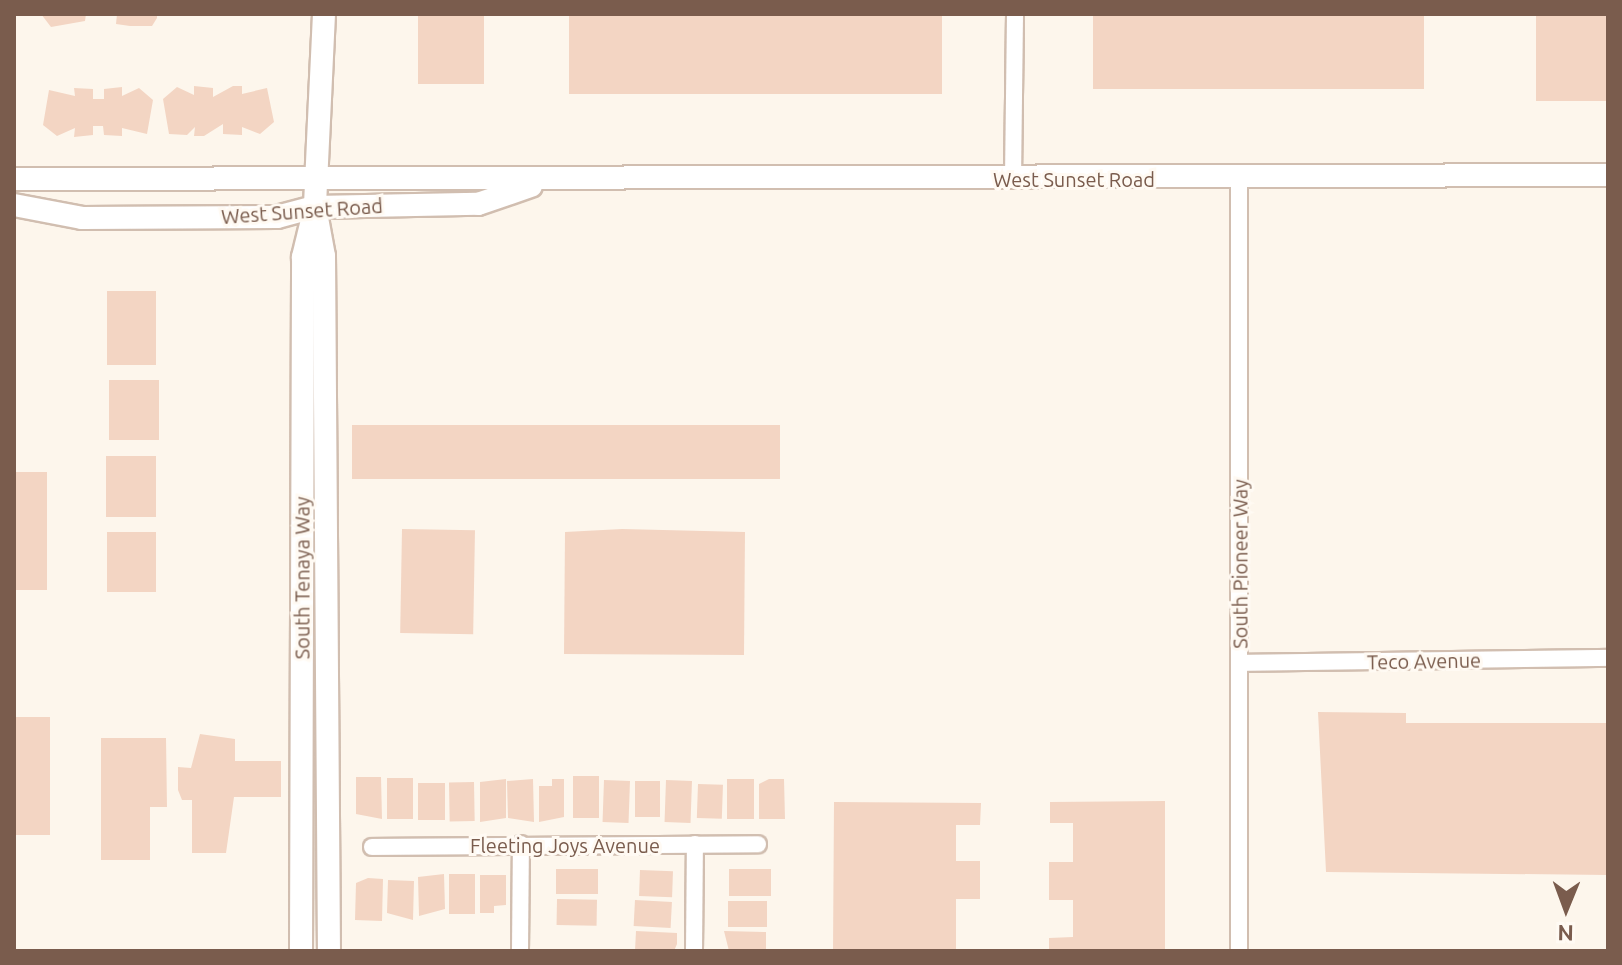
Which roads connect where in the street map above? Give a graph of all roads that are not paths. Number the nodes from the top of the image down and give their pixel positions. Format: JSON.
{"nodes":[{"id":1,"x":324,"y":14,"type":"edge"},
{"id":2,"x":1015,"y":14,"type":"edge"},
{"id":3,"x":1608,"y":175,"type":"edge"},
{"id":4,"x":1239,"y":177,"type":"junction"},
{"id":5,"x":14,"y":179,"type":"edge"},
{"id":6,"x":1013,"y":179,"type":"junction"},
{"id":7,"x":316,"y":180,"type":"junction"},
{"id":8,"x":540,"y":183,"type":"junction"},
{"id":9,"x":14,"y":205,"type":"edge"},
{"id":10,"x":315,"y":207,"type":"junction"},
{"id":11,"x":1608,"y":658,"type":"edge"},
{"id":12,"x":1240,"y":663,"type":"junction"},
{"id":13,"x":521,"y":844,"type":"junction"},
{"id":14,"x":695,"y":844,"type":"junction"},
{"id":15,"x":758,"y":844,"type":"dead end"},
{"id":16,"x":372,"y":847,"type":"dead end"},
{"id":17,"x":301,"y":951,"type":"edge"},
{"id":18,"x":329,"y":951,"type":"edge"},
{"id":19,"x":520,"y":951,"type":"edge"},
{"id":20,"x":694,"y":951,"type":"edge"},
{"id":21,"x":1239,"y":951,"type":"edge"}],
"edges":[{"from":1,"to":7,"type":"main road","name":"South Tenaya Way"},
{"from":2,"to":6,"type":"street"},
{"from":3,"to":4,"type":"main road","name":"West Sunset Road"},
{"from":4,"to":6,"type":"main road","name":"West Sunset Road"},
{"from":4,"to":12,"type":"street","name":"South Pioneer Way"},
{"from":5,"to":7,"type":"main road","name":"West Sunset Road"},
{"from":6,"to":8,"type":"main road","name":"West Sunset Road"},
{"from":7,"to":8,"type":"main road","name":"West Sunset Road"},
{"from":7,"to":10,"type":"main road","name":"South Tenaya Way"},
{"from":8,"to":10,"type":"main road","name":"West Sunset Road"},
{"from":9,"to":10,"type":"main road","name":"West Sunset Road"},
{"from":10,"to":17,"type":"main road","name":"South Tenaya Way"},
{"from":10,"to":18,"type":"main road","name":"South Tenaya Way"},
{"from":11,"to":12,"type":"street","name":"Teco Avenue"},
{"from":12,"to":21,"type":"street","name":"South Pioneer Way"},
{"from":13,"to":14,"type":"street","name":"Fleeting Joys Avenue"},
{"from":13,"to":16,"type":"street","name":"Fleeting Joys Avenue"},
{"from":13,"to":19,"type":"street"},
{"from":14,"to":15,"type":"street","name":"Fleeting Joys Avenue"},
{"from":14,"to":20,"type":"street"}]}
